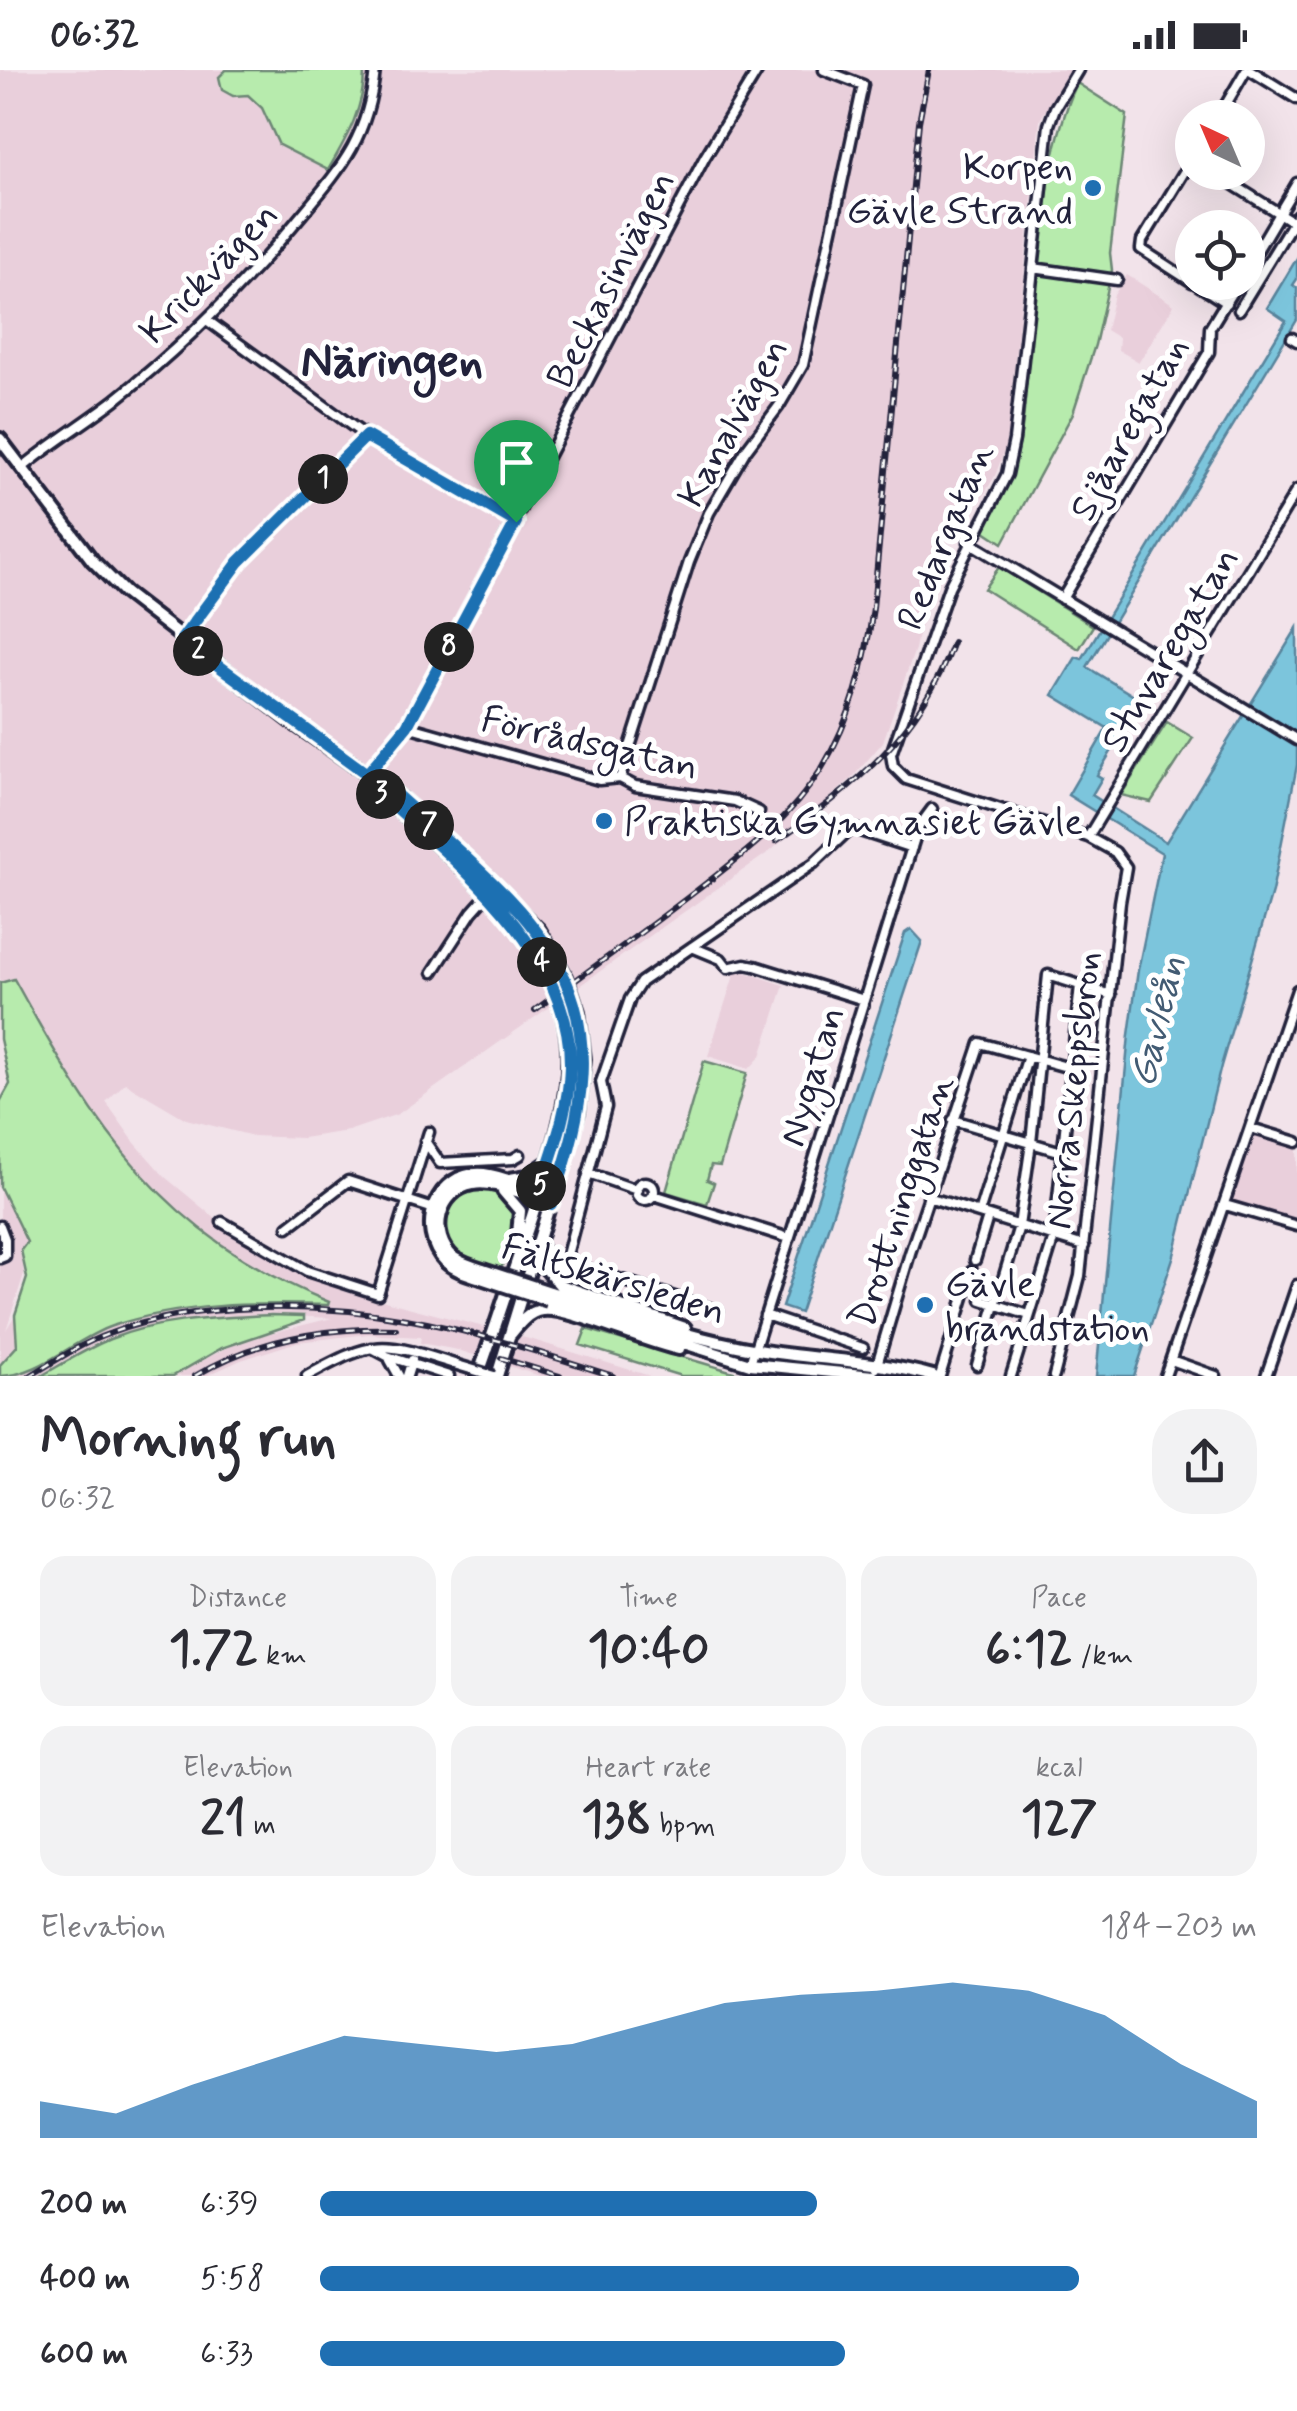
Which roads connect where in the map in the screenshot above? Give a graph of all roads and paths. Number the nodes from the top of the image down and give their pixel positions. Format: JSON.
{"nodes":[{"id":1,"x":375,"y":70,"type":"edge"},
{"id":2,"x":758,"y":70,"type":"edge"},
{"id":3,"x":824,"y":70,"type":"edge"},
{"id":4,"x":1078,"y":70,"type":"edge"},
{"id":5,"x":1248,"y":70,"type":"edge"},
{"id":6,"x":1297,"y":99,"type":"edge"},
{"id":7,"x":1229,"y":100,"type":"edge"},
{"id":8,"x":1297,"y":182,"type":"edge"},
{"id":9,"x":1175,"y":188,"type":"edge"},
{"id":10,"x":1242,"y":190,"type":"edge"},
{"id":11,"x":1278,"y":212,"type":"junction"},
{"id":12,"x":1296,"y":220,"type":"edge"},
{"id":13,"x":1265,"y":235,"type":"edge"},
{"id":14,"x":1033,"y":268,"type":"junction"},
{"id":15,"x":1175,"y":271,"type":"edge"},
{"id":16,"x":1117,"y":280,"type":"dead end"},
{"id":17,"x":1223,"y":300,"type":"edge"},
{"id":18,"x":1226,"y":302,"type":"joint"},
{"id":19,"x":1240,"y":310,"type":"dead end"},
{"id":20,"x":208,"y":321,"type":"junction"},
{"id":21,"x":366,"y":436,"type":"junction"},
{"id":22,"x":0,"y":440,"type":"edge"},
{"id":23,"x":22,"y":468,"type":"junction"},
{"id":24,"x":1297,"y":490,"type":"edge"},
{"id":25,"x":516,"y":522,"type":"junction"},
{"id":26,"x":969,"y":542,"type":"junction"},
{"id":27,"x":1062,"y":598,"type":"junction"},
{"id":28,"x":182,"y":639,"type":"junction"},
{"id":29,"x":1186,"y":674,"type":"junction"},
{"id":30,"x":407,"y":726,"type":"junction"},
{"id":31,"x":1297,"y":740,"type":"edge"},
{"id":32,"x":367,"y":774,"type":"junction"},
{"id":33,"x":620,"y":778,"type":"junction"},
{"id":34,"x":932,"y":808,"type":"dead end"},
{"id":35,"x":760,"y":812,"type":"dead end"},
{"id":36,"x":1088,"y":837,"type":"junction"},
{"id":37,"x":912,"y":848,"type":"junction"},
{"id":38,"x":1126,"y":867,"type":"joint"},
{"id":39,"x":491,"y":891,"type":"junction"},
{"id":40,"x":692,"y":947,"type":"junction"},
{"id":41,"x":433,"y":972,"type":"dead end"},
{"id":42,"x":1080,"y":985,"type":"junction"},
{"id":43,"x":1297,"y":990,"type":"edge"},
{"id":44,"x":1111,"y":995,"type":"junction"},
{"id":45,"x":864,"y":1000,"type":"junction"},
{"id":46,"x":1028,"y":1056,"type":"junction"},
{"id":47,"x":1040,"y":1059,"type":"junction"},
{"id":48,"x":1070,"y":1068,"type":"junction"},
{"id":49,"x":953,"y":1120,"type":"junction"},
{"id":50,"x":1251,"y":1128,"type":"junction"},
{"id":51,"x":1004,"y":1136,"type":"junction"},
{"id":52,"x":1297,"y":1142,"type":"edge"},
{"id":53,"x":1032,"y":1144,"type":"junction"},
{"id":54,"x":1062,"y":1152,"type":"junction"},
{"id":55,"x":520,"y":1156,"type":"dead end"},
{"id":56,"x":549,"y":1162,"type":"junction"},
{"id":57,"x":418,"y":1163,"type":"junction"},
{"id":58,"x":440,"y":1163,"type":"junction"},
{"id":59,"x":588,"y":1174,"type":"junction"},
{"id":60,"x":502,"y":1183,"type":"junction"},
{"id":61,"x":538,"y":1195,"type":"junction"},
{"id":62,"x":928,"y":1198,"type":"junction"},
{"id":63,"x":552,"y":1200,"type":"junction"},
{"id":64,"x":407,"y":1201,"type":"junction"},
{"id":65,"x":1225,"y":1205,"type":"junction"},
{"id":66,"x":437,"y":1210,"type":"junction"},
{"id":67,"x":984,"y":1215,"type":"junction"},
{"id":68,"x":222,"y":1222,"type":"dead end"},
{"id":69,"x":0,"y":1226,"type":"edge"},
{"id":70,"x":543,"y":1226,"type":"junction"},
{"id":71,"x":1019,"y":1226,"type":"junction"},
{"id":72,"x":1297,"y":1226,"type":"edge"},
{"id":73,"x":288,"y":1227,"type":"dead end"},
{"id":74,"x":1054,"y":1237,"type":"junction"},
{"id":75,"x":789,"y":1238,"type":"junction"},
{"id":76,"x":1084,"y":1246,"type":"junction"},
{"id":77,"x":2,"y":1257,"type":"edge"},
{"id":78,"x":975,"y":1260,"type":"dead end"},
{"id":79,"x":515,"y":1268,"type":"junction"},
{"id":80,"x":972,"y":1271,"type":"dead end"},
{"id":81,"x":1297,"y":1285,"type":"edge"},
{"id":82,"x":549,"y":1296,"type":"junction"},
{"id":83,"x":982,"y":1300,"type":"dead end"},
{"id":84,"x":995,"y":1304,"type":"junction"},
{"id":85,"x":718,"y":1311,"type":"dead end"},
{"id":86,"x":765,"y":1315,"type":"junction"},
{"id":87,"x":1030,"y":1315,"type":"junction"},
{"id":88,"x":508,"y":1340,"type":"junction"},
{"id":89,"x":722,"y":1342,"type":"junction"},
{"id":90,"x":372,"y":1348,"type":"junction"},
{"id":91,"x":864,"y":1348,"type":"dead end"},
{"id":92,"x":754,"y":1350,"type":"junction"},
{"id":93,"x":414,"y":1351,"type":"junction"},
{"id":94,"x":712,"y":1354,"type":"junction"},
{"id":95,"x":426,"y":1355,"type":"junction"},
{"id":96,"x":387,"y":1356,"type":"junction"},
{"id":97,"x":1171,"y":1360,"type":"junction"},
{"id":98,"x":877,"y":1363,"type":"junction"},
{"id":99,"x":411,"y":1364,"type":"junction"},
{"id":100,"x":750,"y":1364,"type":"junction"},
{"id":101,"x":977,"y":1365,"type":"dead end"},
{"id":102,"x":420,"y":1372,"type":"edge"},
{"id":103,"x":306,"y":1376,"type":"edge"},
{"id":104,"x":399,"y":1376,"type":"edge"},
{"id":105,"x":407,"y":1376,"type":"edge"},
{"id":106,"x":449,"y":1376,"type":"edge"},
{"id":107,"x":478,"y":1376,"type":"edge"},
{"id":108,"x":495,"y":1376,"type":"edge"},
{"id":109,"x":874,"y":1376,"type":"edge"},
{"id":110,"x":936,"y":1376,"type":"edge"},
{"id":111,"x":1011,"y":1376,"type":"edge"},
{"id":112,"x":1054,"y":1376,"type":"edge"},
{"id":113,"x":1165,"y":1376,"type":"edge"},
{"id":114,"x":1216,"y":1376,"type":"edge"},
{"id":115,"x":1266,"y":1376,"type":"edge"}],
"edges":[{"from":1,"to":20,"type":"street","name":"Krickvägen"},
{"from":2,"to":25,"type":"street","name":"Beckasinvägen"},
{"from":3,"to":33,"type":"street","name":"Kanalvägen"},
{"from":4,"to":14,"type":"street","name":"Redargatan"},
{"from":5,"to":6,"type":"street"},
{"from":5,"to":7,"type":"street"},
{"from":8,"to":11,"type":"street"},
{"from":9,"to":15,"type":"street"},
{"from":10,"to":11,"type":"street"},
{"from":11,"to":12,"type":"street"},
{"from":11,"to":13,"type":"street"},
{"from":12,"to":19,"type":"street"},
{"from":14,"to":16,"type":"street"},
{"from":14,"to":26,"type":"street","name":"Redargatan"},
{"from":17,"to":18,"type":"street"},
{"from":18,"to":27,"type":"street","name":"Sjåaregatan"},
{"from":20,"to":21,"type":"street"},
{"from":20,"to":23,"type":"street","name":"Krickvägen"},
{"from":21,"to":25,"type":"street"},
{"from":21,"to":28,"type":"street"},
{"from":22,"to":23,"type":"main road"},
{"from":23,"to":28,"type":"main road"},
{"from":24,"to":29,"type":"street","name":"Stuvaregatan"},
{"from":25,"to":30,"type":"street","name":"Beckasinvägen"},
{"from":26,"to":27,"type":"street"},
{"from":26,"to":36,"type":"street","name":"Redargatan"},
{"from":27,"to":29,"type":"street"},
{"from":28,"to":32,"type":"main road"},
{"from":29,"to":31,"type":"street"},
{"from":29,"to":36,"type":"street","name":"Stuvaregatan"},
{"from":30,"to":32,"type":"street","name":"Beckasinvägen"},
{"from":30,"to":33,"type":"street","name":"Förrådsgatan"},
{"from":32,"to":39,"type":"main road"},
{"from":33,"to":35,"type":"street","name":"Förrådsgatan"},
{"from":34,"to":37,"type":"street","name":"Nygatan"},
{"from":36,"to":38,"type":"street","name":"Redargatan"},
{"from":37,"to":40,"type":"street"},
{"from":37,"to":45,"type":"street","name":"Nygatan"},
{"from":38,"to":44,"type":"street","name":"Norra Skeppsbron"},
{"from":39,"to":41,"type":"street"},
{"from":39,"to":56,"type":"main road"},
{"from":39,"to":63,"type":"main road"},
{"from":40,"to":45,"type":"street"},
{"from":40,"to":59,"type":"street"},
{"from":42,"to":44,"type":"street"},
{"from":42,"to":47,"type":"street"},
{"from":42,"to":48,"type":"street"},
{"from":43,"to":50,"type":"street"},
{"from":44,"to":76,"type":"street","name":"Norra Skeppsbron"},
{"from":45,"to":75,"type":"street","name":"Nygatan"},
{"from":46,"to":47,"type":"street"},
{"from":46,"to":49,"type":"street","name":"Drottninggatan"},
{"from":46,"to":51,"type":"street"},
{"from":47,"to":48,"type":"street"},
{"from":47,"to":53,"type":"street"},
{"from":48,"to":54,"type":"street"},
{"from":49,"to":51,"type":"street"},
{"from":49,"to":62,"type":"street","name":"Drottninggatan"},
{"from":50,"to":52,"type":"street"},
{"from":50,"to":65,"type":"street"},
{"from":51,"to":53,"type":"street"},
{"from":51,"to":67,"type":"street"},
{"from":53,"to":54,"type":"street"},
{"from":53,"to":71,"type":"street"},
{"from":54,"to":74,"type":"street"},
{"from":55,"to":58,"type":"street"},
{"from":56,"to":60,"type":"main road"},
{"from":56,"to":61,"type":"main road"},
{"from":57,"to":58,"type":"street"},
{"from":57,"to":58,"type":"street"},
{"from":57,"to":64,"type":"street"},
{"from":59,"to":75,"type":"street"},
{"from":59,"to":85,"type":"street"},
{"from":60,"to":61,"type":"main road","name":"Fältskärsleden"},
{"from":60,"to":66,"type":"main road","name":"Fältskärsleden"},
{"from":60,"to":79,"type":"main road"},
{"from":61,"to":63,"type":"main road","name":"Fältskärsleden"},
{"from":61,"to":79,"type":"main road"},
{"from":62,"to":67,"type":"street"},
{"from":62,"to":98,"type":"street","name":"Drottninggatan"},
{"from":63,"to":70,"type":"main road"},
{"from":64,"to":66,"type":"street"},
{"from":64,"to":68,"type":"street"},
{"from":64,"to":73,"type":"street"},
{"from":65,"to":72,"type":"street"},
{"from":65,"to":97,"type":"street"},
{"from":66,"to":82,"type":"main road","name":"Fältskärsleden","bridge":true},
{"from":67,"to":71,"type":"street"},
{"from":67,"to":78,"type":"street"},
{"from":69,"to":77,"type":"street"},
{"from":70,"to":88,"type":"main road"},
{"from":70,"to":89,"type":"main road"},
{"from":71,"to":74,"type":"street"},
{"from":71,"to":84,"type":"street"},
{"from":74,"to":76,"type":"street"},
{"from":74,"to":87,"type":"street"},
{"from":75,"to":86,"type":"street","name":"Nygatan"},
{"from":76,"to":112,"type":"street","name":"Norra Skeppsbron"},
{"from":79,"to":107,"type":"main road"},
{"from":80,"to":110,"type":"street"},
{"from":81,"to":115,"type":"street"},
{"from":82,"to":89,"type":"main road","name":"Fältskärsleden"},
{"from":82,"to":94,"type":"main road","name":"Fältskärsleden"},
{"from":83,"to":84,"type":"street"},
{"from":84,"to":87,"type":"street"},
{"from":84,"to":101,"type":"street"},
{"from":86,"to":91,"type":"street"},
{"from":86,"to":92,"type":"street","name":"Nygatan"},
{"from":87,"to":111,"type":"street"},
{"from":88,"to":94,"type":"main road"},
{"from":88,"to":108,"type":"main road"},
{"from":89,"to":92,"type":"main road","name":"Fältskärsleden"},
{"from":90,"to":93,"type":"street"},
{"from":90,"to":96,"type":"street"},
{"from":90,"to":103,"type":"street"},
{"from":92,"to":98,"type":"main road","name":"Fältskärsleden"},
{"from":92,"to":100,"type":"street","name":"Nygatan"},
{"from":93,"to":95,"type":"street"},
{"from":93,"to":99,"type":"street"},
{"from":94,"to":100,"type":"main road","name":"Fältskärsleden"},
{"from":95,"to":102,"type":"street"},
{"from":95,"to":108,"type":"street","bridge":true},
{"from":96,"to":99,"type":"street"},
{"from":96,"to":104,"type":"street"},
{"from":97,"to":113,"type":"street"},
{"from":97,"to":114,"type":"street"},
{"from":98,"to":109,"type":"street","name":"Drottninggatan"},
{"from":98,"to":110,"type":"main road","name":"Fältskärsleden"},
{"from":99,"to":102,"type":"street"},
{"from":99,"to":105,"type":"street"},
{"from":100,"to":109,"type":"main road","name":"Fältskärsleden"},
{"from":102,"to":106,"type":"street"}]}
